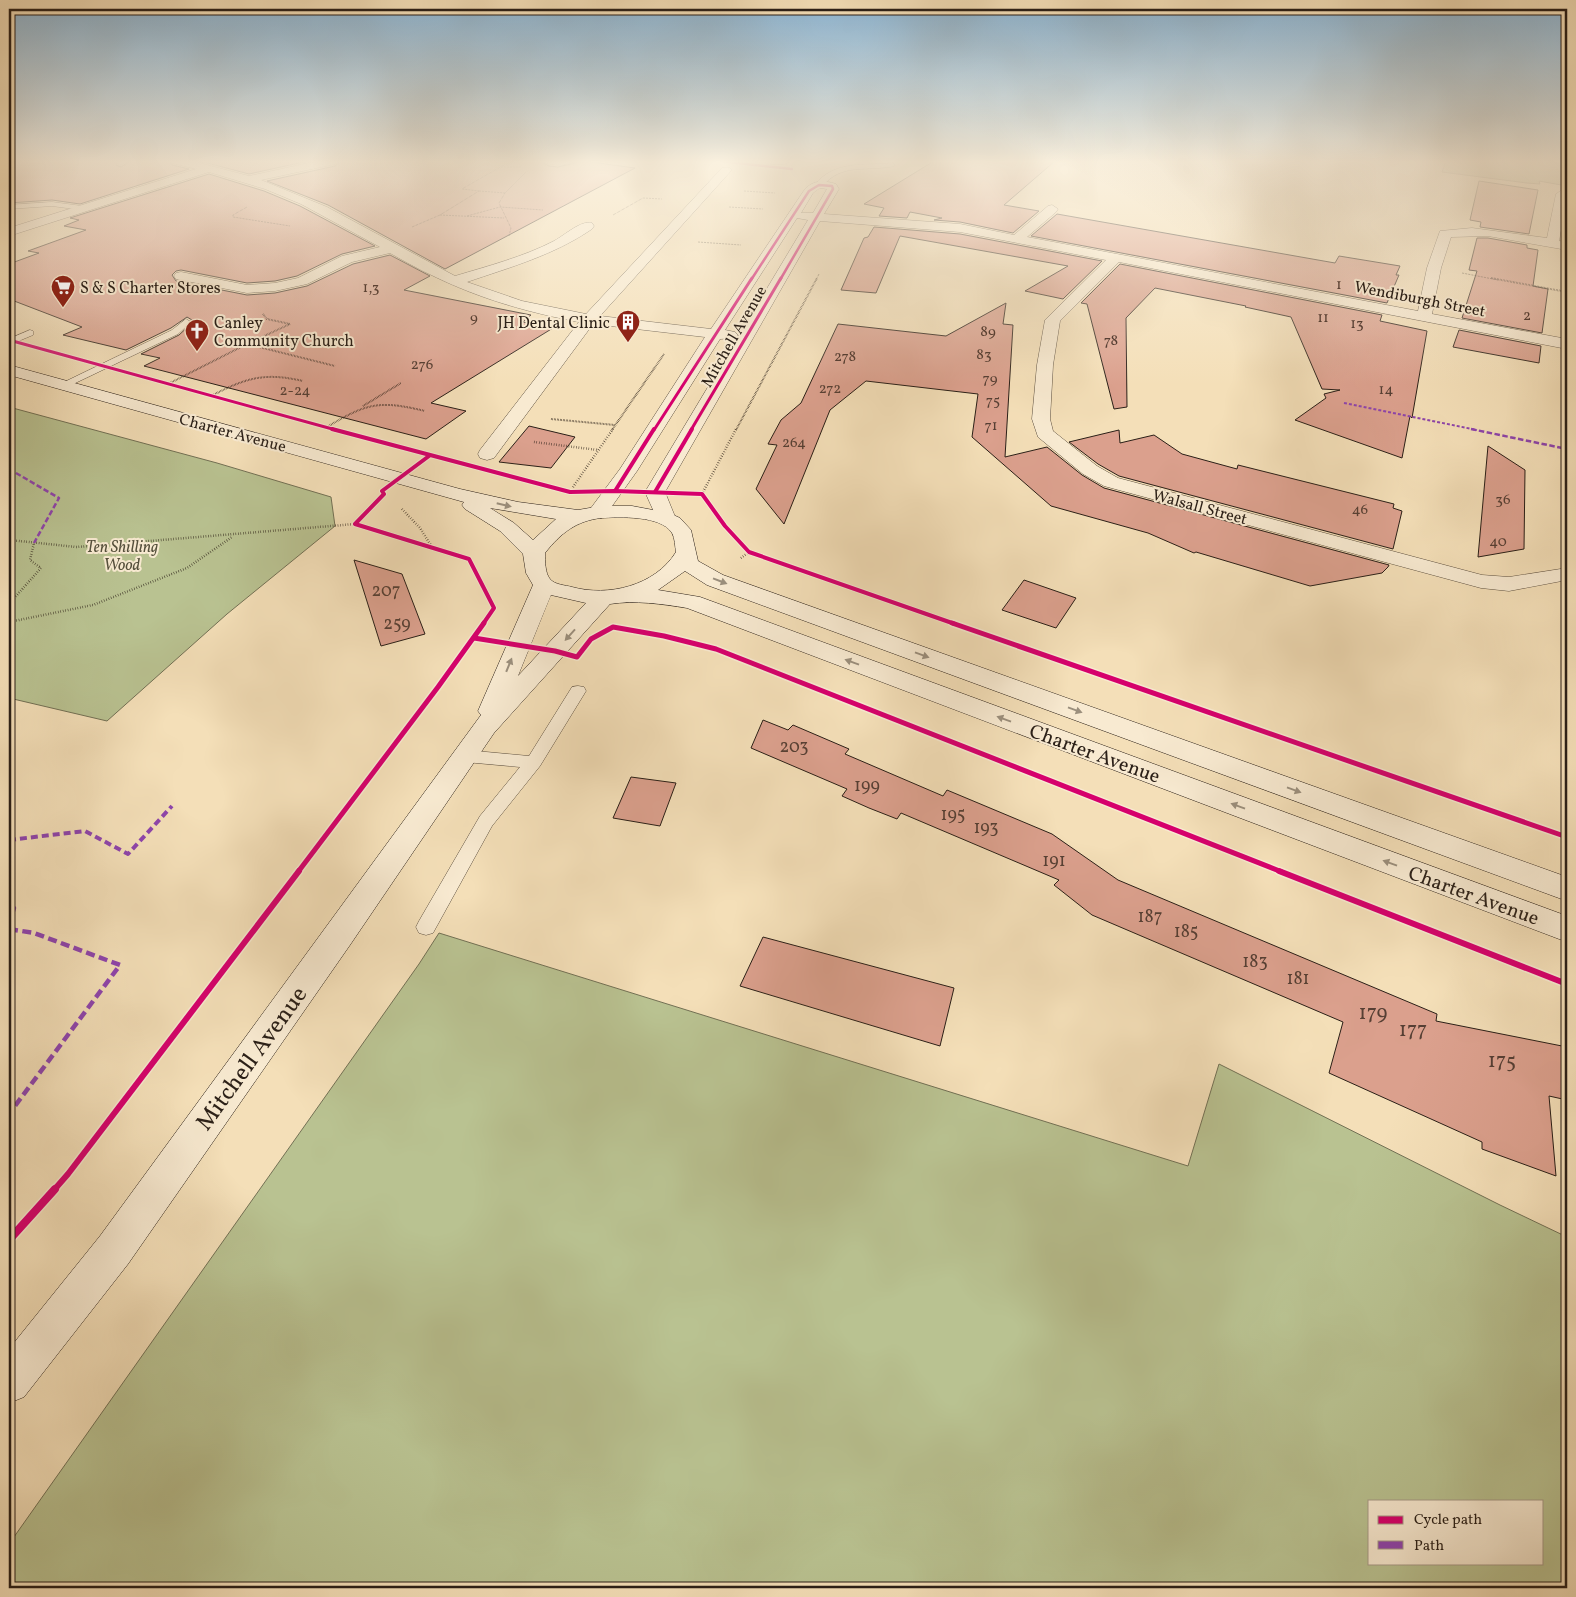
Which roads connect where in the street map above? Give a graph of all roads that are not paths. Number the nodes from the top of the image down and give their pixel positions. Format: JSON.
{"nodes":[{"id":1,"x":370,"y":236,"type":"edge"},
{"id":2,"x":575,"y":236,"type":"edge"},
{"id":3,"x":665,"y":236,"type":"edge"},
{"id":4,"x":780,"y":236,"type":"edge"},
{"id":5,"x":806,"y":236,"type":"edge"},
{"id":6,"x":997,"y":236,"type":"edge"},
{"id":7,"x":1021,"y":236,"type":"edge"},
{"id":8,"x":1445,"y":236,"type":"edge"},
{"id":9,"x":1500,"y":236,"type":"edge"},
{"id":10,"x":1554,"y":236,"type":"edge"},
{"id":11,"x":1017,"y":239,"type":"junction"},
{"id":12,"x":1552,"y":243,"type":"junction"},
{"id":13,"x":1567,"y":246,"type":"edge"},
{"id":14,"x":393,"y":248,"type":"junction"},
{"id":15,"x":1116,"y":258,"type":"junction"},
{"id":16,"x":181,"y":276,"type":"dead end"},
{"id":17,"x":454,"y":281,"type":"junction"},
{"id":18,"x":1424,"y":316,"type":"junction"},
{"id":19,"x":588,"y":320,"type":"junction"},
{"id":20,"x":186,"y":322,"type":"dead end"},
{"id":21,"x":30,"y":333,"type":"dead end"},
{"id":22,"x":715,"y":334,"type":"junction"},
{"id":23,"x":747,"y":337,"type":"junction"},
{"id":24,"x":9,"y":342,"type":"edge"},
{"id":25,"x":1567,"y":344,"type":"edge"},
{"id":26,"x":9,"y":370,"type":"edge"},
{"id":27,"x":63,"y":385,"type":"junction"},
{"id":28,"x":486,"y":454,"type":"dead end"},
{"id":29,"x":456,"y":494,"type":"junction"},
{"id":30,"x":598,"y":512,"type":"junction"},
{"id":31,"x":577,"y":516,"type":"junction"},
{"id":32,"x":666,"y":519,"type":"junction"},
{"id":33,"x":534,"y":552,"type":"junction"},
{"id":34,"x":686,"y":553,"type":"junction"},
{"id":35,"x":1567,"y":574,"type":"edge"},
{"id":36,"x":544,"y":585,"type":"junction"},
{"id":37,"x":610,"y":598,"type":"junction"},
{"id":38,"x":578,"y":692,"type":"dead end"},
{"id":39,"x":485,"y":727,"type":"junction"},
{"id":40,"x":465,"y":756,"type":"junction"},
{"id":41,"x":534,"y":762,"type":"junction"},
{"id":42,"x":1567,"y":889,"type":"edge"},
{"id":43,"x":426,"y":927,"type":"dead end"},
{"id":44,"x":1567,"y":929,"type":"edge"},
{"id":45,"x":9,"y":1382,"type":"edge"}],
"edges":[{"from":1,"to":14,"type":"street"},
{"from":2,"to":17,"type":"street"},
{"from":3,"to":19,"type":"street"},
{"from":4,"to":22,"type":"street","name":"Mitchell Avenue"},
{"from":5,"to":23,"type":"street","name":"Mitchell Avenue"},
{"from":6,"to":11,"type":"street","name":"Wendiburgh Street"},
{"from":7,"to":11,"type":"street"},
{"from":8,"to":18,"type":"street"},
{"from":9,"to":12,"type":"street"},
{"from":10,"to":12,"type":"street"},
{"from":11,"to":15,"type":"street","name":"Wendiburgh Street"},
{"from":12,"to":13,"type":"street"},
{"from":14,"to":16,"type":"street"},
{"from":14,"to":17,"type":"street"},
{"from":15,"to":18,"type":"street","name":"Wendiburgh Street"},
{"from":15,"to":35,"type":"street","name":"Walsall Street"},
{"from":17,"to":19,"type":"street"},
{"from":18,"to":25,"type":"street","name":"Wendiburgh Street"},
{"from":19,"to":22,"type":"street"},
{"from":19,"to":28,"type":"street"},
{"from":20,"to":27,"type":"lane"},
{"from":21,"to":24,"type":"lane"},
{"from":22,"to":23,"type":"street"},
{"from":22,"to":30,"type":"street","name":"Mitchell Avenue"},
{"from":23,"to":32,"type":"street","name":"Mitchell Avenue"},
{"from":26,"to":27,"type":"street","name":"Charter Avenue"},
{"from":27,"to":29,"type":"street","name":"Charter Avenue"},
{"from":29,"to":31,"type":"street","name":"Charter Avenue","one_way":true},
{"from":29,"to":33,"type":"street","name":"Charter Avenue"},
{"from":30,"to":31,"type":"street"},
{"from":30,"to":32,"type":"street"},
{"from":31,"to":33,"type":"street"},
{"from":32,"to":34,"type":"street"},
{"from":33,"to":36,"type":"street"},
{"from":34,"to":37,"type":"street"},
{"from":34,"to":42,"type":"street","name":"Charter Avenue","one_way":true},
{"from":36,"to":37,"type":"street"},
{"from":39,"to":36,"type":"street","name":"Mitchell Avenue","one_way":true},
{"from":37,"to":39,"type":"street","name":"Mitchell Avenue","one_way":true},
{"from":44,"to":37,"type":"street","name":"Charter Avenue","one_way":true},
{"from":38,"to":41,"type":"lane"},
{"from":39,"to":40,"type":"street","name":"Mitchell Avenue"},
{"from":40,"to":41,"type":"lane"},
{"from":40,"to":45,"type":"street","name":"Mitchell Avenue"},
{"from":41,"to":43,"type":"lane"}]}
